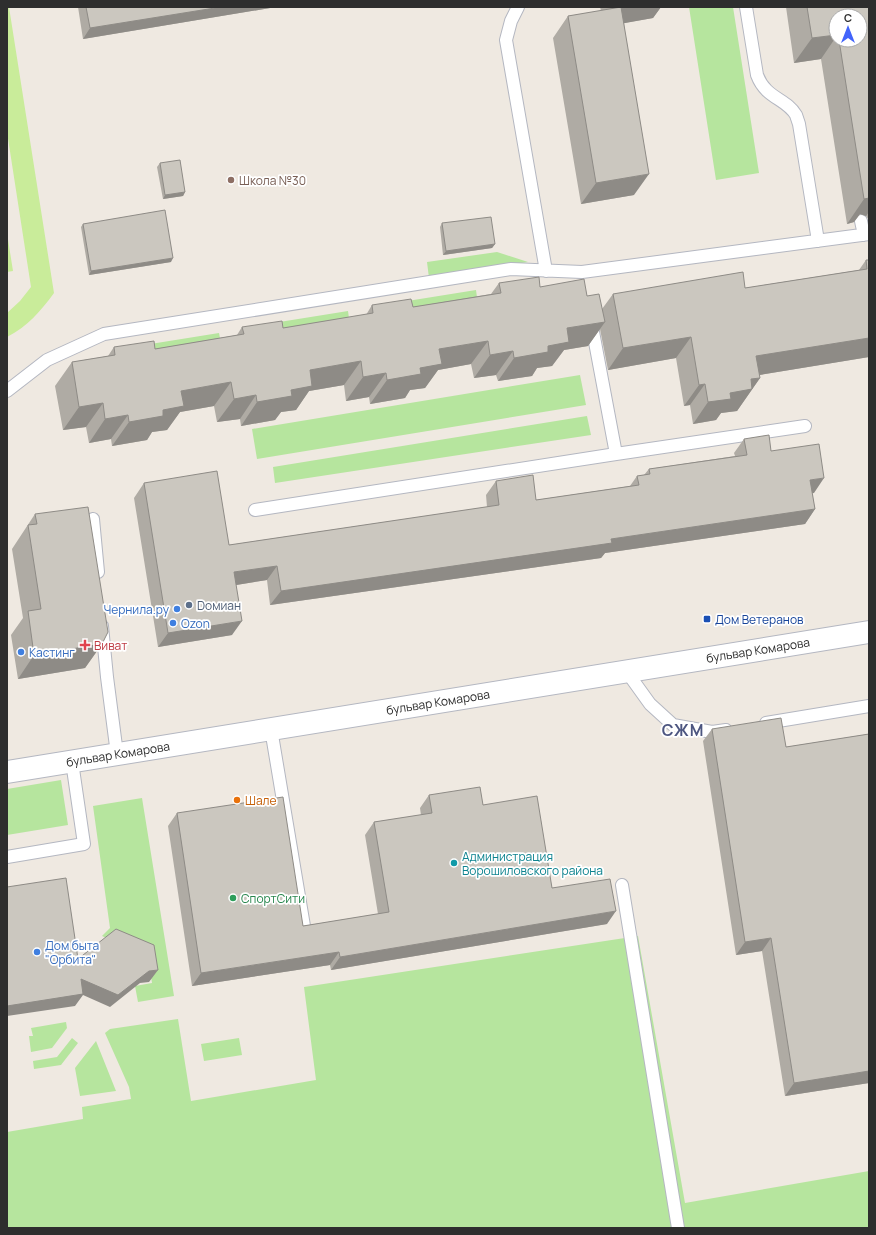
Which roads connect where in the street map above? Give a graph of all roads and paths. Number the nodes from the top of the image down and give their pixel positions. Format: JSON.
{"nodes":[{"id":1,"x":518,"y":7,"type":"edge"},
{"id":2,"x":746,"y":7,"type":"edge"},
{"id":3,"x":861,"y":221,"type":"edge"},
{"id":4,"x":866,"y":235,"type":"edge"},
{"id":5,"x":818,"y":241,"type":"junction"},
{"id":6,"x":546,"y":271,"type":"junction"},
{"id":7,"x":582,"y":272,"type":"junction"},
{"id":8,"x":584,"y":286,"type":"edge"},
{"id":9,"x":589,"y":308,"type":"edge"},
{"id":10,"x":7,"y":391,"type":"edge"},
{"id":11,"x":805,"y":426,"type":"dead end"},
{"id":12,"x":616,"y":454,"type":"junction"},
{"id":13,"x":255,"y":510,"type":"dead end"},
{"id":14,"x":93,"y":519,"type":"dead end"},
{"id":15,"x":98,"y":582,"type":"edge"},
{"id":16,"x":101,"y":614,"type":"edge"},
{"id":17,"x":869,"y":632,"type":"edge"},
{"id":18,"x":627,"y":672,"type":"junction"},
{"id":19,"x":869,"y":706,"type":"edge"},
{"id":20,"x":752,"y":726,"type":"edge"},
{"id":21,"x":736,"y":728,"type":"edge"},
{"id":22,"x":271,"y":729,"type":"junction"},
{"id":23,"x":117,"y":754,"type":"junction"},
{"id":24,"x":72,"y":762,"type":"junction"},
{"id":25,"x":7,"y":772,"type":"edge"},
{"id":26,"x":7,"y":857,"type":"edge"},
{"id":27,"x":622,"y":885,"type":"dead end"},
{"id":28,"x":304,"y":926,"type":"edge"},
{"id":29,"x":678,"y":1228,"type":"edge"}],
"edges":[{"from":1,"to":6,"type":"lane"},
{"from":2,"to":5,"type":"lane"},
{"from":3,"to":4,"type":"lane"},
{"from":4,"to":5,"type":"lane"},
{"from":5,"to":7,"type":"lane"},
{"from":6,"to":7,"type":"lane"},
{"from":6,"to":10,"type":"lane"},
{"from":7,"to":8,"type":"lane"},
{"from":9,"to":12,"type":"lane"},
{"from":11,"to":12,"type":"lane"},
{"from":12,"to":13,"type":"lane"},
{"from":14,"to":15,"type":"lane"},
{"from":16,"to":23,"type":"lane"},
{"from":17,"to":18,"type":"street","name":"бульвар Комарова"},
{"from":18,"to":21,"type":"lane"},
{"from":18,"to":22,"type":"street","name":"бульвар Комарова"},
{"from":19,"to":20,"type":"lane"},
{"from":22,"to":23,"type":"street","name":"бульвар Комарова"},
{"from":22,"to":28,"type":"lane"},
{"from":23,"to":24,"type":"street","name":"бульвар Комарова"},
{"from":24,"to":25,"type":"street","name":"бульвар Комарова"},
{"from":24,"to":26,"type":"lane"},
{"from":27,"to":29,"type":"lane"}]}
